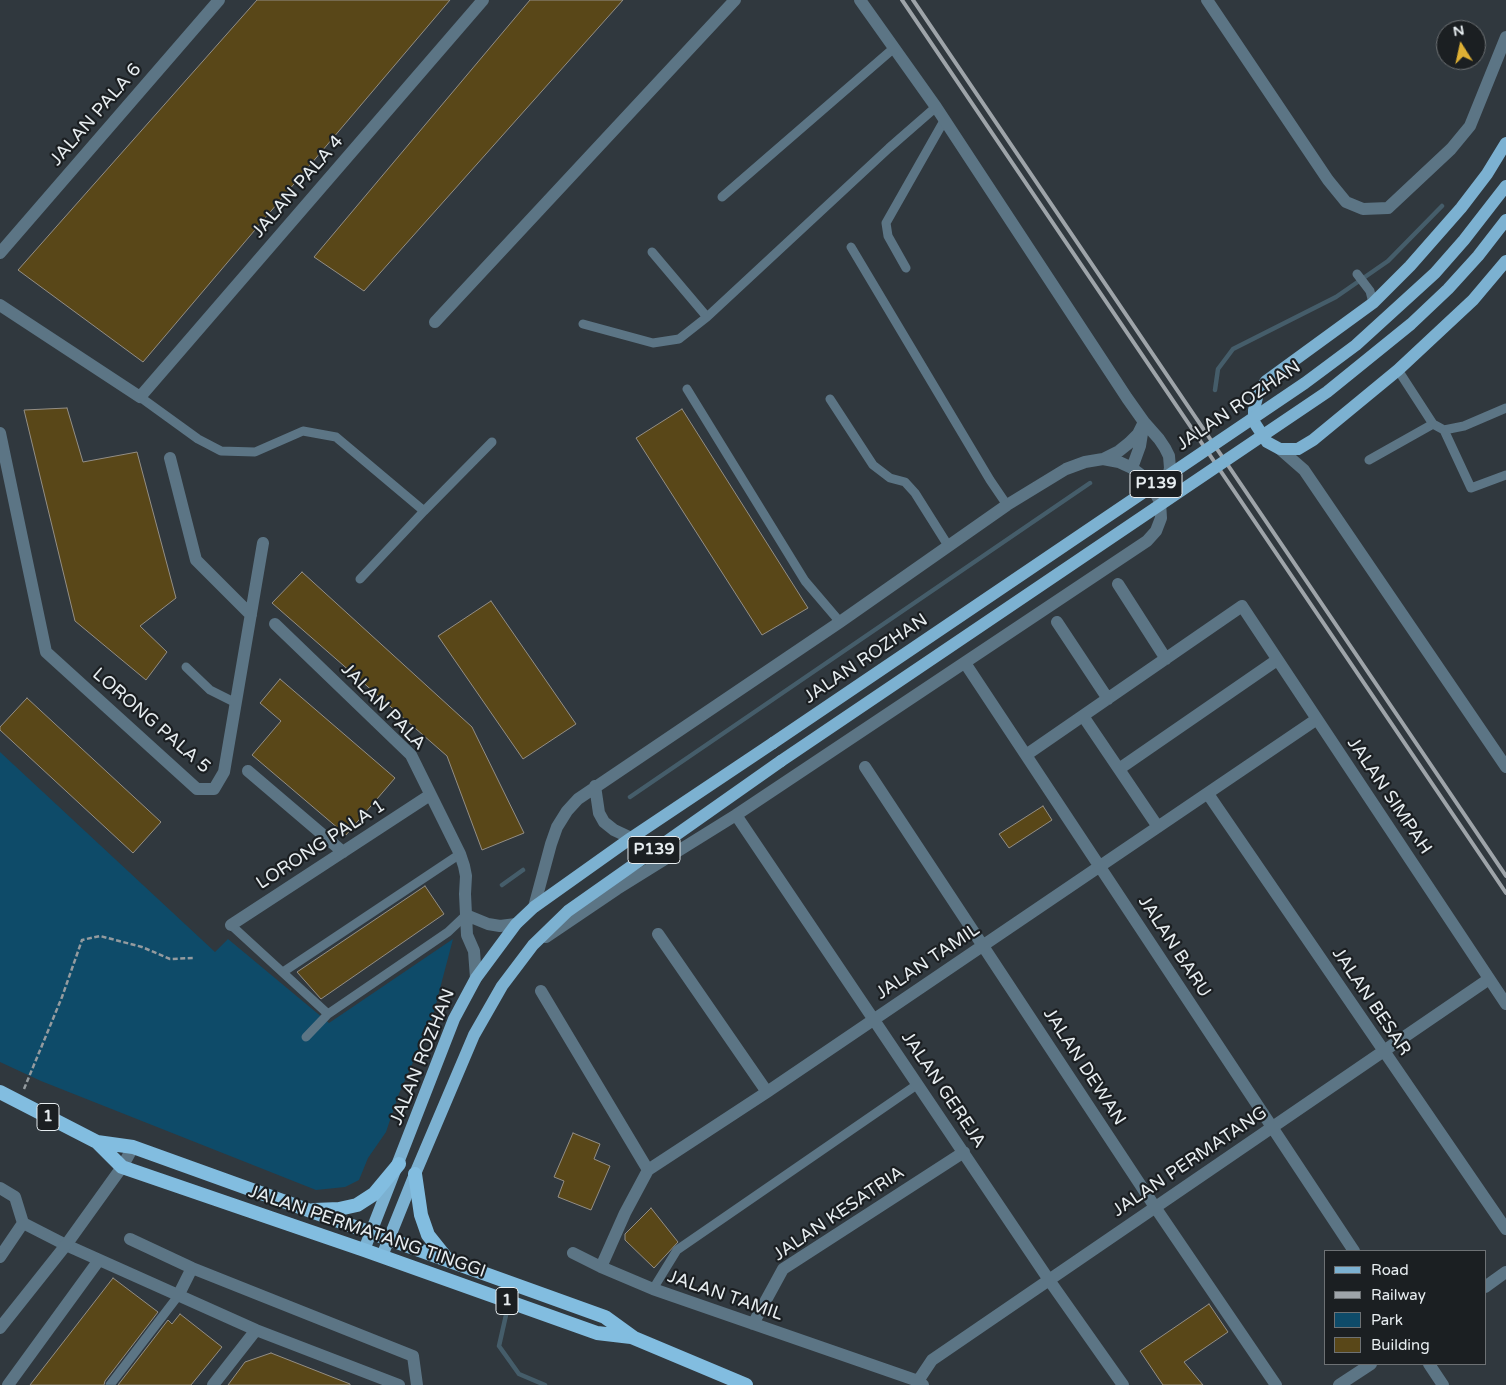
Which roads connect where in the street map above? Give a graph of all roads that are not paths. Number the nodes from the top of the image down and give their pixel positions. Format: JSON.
{"nodes":[{"id":1,"x":219,"y":0,"type":"edge"},
{"id":2,"x":483,"y":0,"type":"edge"},
{"id":3,"x":735,"y":0,"type":"edge"},
{"id":4,"x":860,"y":0,"type":"edge"},
{"id":5,"x":1207,"y":0,"type":"edge"},
{"id":6,"x":1506,"y":37,"type":"edge"},
{"id":7,"x":894,"y":48,"type":"junction"},
{"id":8,"x":936,"y":107,"type":"junction"},
{"id":9,"x":944,"y":119,"type":"junction"},
{"id":10,"x":1506,"y":143,"type":"edge"},
{"id":11,"x":1506,"y":186,"type":"edge"},
{"id":12,"x":722,"y":197,"type":"dead end"},
{"id":13,"x":1506,"y":220,"type":"edge"},
{"id":14,"x":851,"y":247,"type":"dead end"},
{"id":15,"x":652,"y":252,"type":"dead end"},
{"id":16,"x":0,"y":253,"type":"edge"},
{"id":17,"x":1506,"y":262,"type":"edge"},
{"id":18,"x":906,"y":268,"type":"dead end"},
{"id":19,"x":1357,"y":274,"type":"dead end"},
{"id":20,"x":1371,"y":297,"type":"junction"},
{"id":21,"x":0,"y":305,"type":"edge"},
{"id":22,"x":706,"y":317,"type":"junction"},
{"id":23,"x":435,"y":322,"type":"dead end"},
{"id":24,"x":583,"y":324,"type":"dead end"},
{"id":25,"x":1398,"y":370,"type":"junction"},
{"id":26,"x":687,"y":389,"type":"dead end"},
{"id":27,"x":140,"y":397,"type":"junction"},
{"id":28,"x":830,"y":399,"type":"dead end"},
{"id":29,"x":1506,"y":408,"type":"edge"},
{"id":30,"x":1144,"y":422,"type":"junction"},
{"id":31,"x":1433,"y":424,"type":"junction"},
{"id":32,"x":1444,"y":430,"type":"junction"},
{"id":33,"x":0,"y":433,"type":"edge"},
{"id":34,"x":492,"y":442,"type":"dead end"},
{"id":35,"x":1280,"y":449,"type":"junction"},
{"id":36,"x":170,"y":458,"type":"dead end"},
{"id":37,"x":1103,"y":459,"type":"junction"},
{"id":38,"x":1369,"y":460,"type":"dead end"},
{"id":39,"x":1132,"y":468,"type":"junction"},
{"id":40,"x":1506,"y":475,"type":"edge"},
{"id":41,"x":1160,"y":502,"type":"junction"},
{"id":42,"x":1007,"y":505,"type":"junction"},
{"id":43,"x":424,"y":511,"type":"junction"},
{"id":44,"x":263,"y":543,"type":"dead end"},
{"id":45,"x":948,"y":547,"type":"junction"},
{"id":46,"x":360,"y":579,"type":"dead end"},
{"id":47,"x":1118,"y":584,"type":"dead end"},
{"id":48,"x":251,"y":615,"type":"junction"},
{"id":49,"x":840,"y":622,"type":"junction"},
{"id":50,"x":1057,"y":622,"type":"dead end"},
{"id":51,"x":274,"y":624,"type":"dead end"},
{"id":52,"x":1166,"y":659,"type":"junction"},
{"id":53,"x":1278,"y":660,"type":"junction"},
{"id":54,"x":965,"y":662,"type":"junction"},
{"id":55,"x":186,"y":667,"type":"dead end"},
{"id":56,"x":1108,"y":698,"type":"junction"},
{"id":57,"x":236,"y":703,"type":"junction"},
{"id":58,"x":1083,"y":716,"type":"junction"},
{"id":59,"x":1317,"y":719,"type":"junction"},
{"id":60,"x":1026,"y":755,"type":"junction"},
{"id":61,"x":865,"y":767,"type":"dead end"},
{"id":62,"x":1506,"y":767,"type":"edge"},
{"id":63,"x":1119,"y":769,"type":"junction"},
{"id":64,"x":248,"y":771,"type":"dead end"},
{"id":65,"x":595,"y":786,"type":"junction"},
{"id":66,"x":1208,"y":794,"type":"junction"},
{"id":67,"x":430,"y":795,"type":"junction"},
{"id":68,"x":736,"y":815,"type":"junction"},
{"id":69,"x":1158,"y":827,"type":"junction"},
{"id":70,"x":631,"y":838,"type":"junction"},
{"id":71,"x":343,"y":852,"type":"junction"},
{"id":72,"x":460,"y":854,"type":"junction"},
{"id":73,"x":1100,"y":867,"type":"junction"},
{"id":74,"x":534,"y":907,"type":"junction"},
{"id":75,"x":466,"y":915,"type":"junction"},
{"id":76,"x":232,"y":924,"type":"joint"},
{"id":77,"x":516,"y":924,"type":"junction"},
{"id":78,"x":658,"y":934,"type":"dead end"},
{"id":79,"x":533,"y":945,"type":"junction"},
{"id":80,"x":983,"y":946,"type":"junction"},
{"id":81,"x":283,"y":972,"type":"junction"},
{"id":82,"x":476,"y":978,"type":"junction"},
{"id":83,"x":1489,"y":979,"type":"junction"},
{"id":84,"x":541,"y":990,"type":"dead end"},
{"id":85,"x":1506,"y":1004,"type":"edge"},
{"id":86,"x":328,"y":1014,"type":"junction"},
{"id":87,"x":874,"y":1020,"type":"junction"},
{"id":88,"x":306,"y":1037,"type":"dead end"},
{"id":89,"x":1384,"y":1051,"type":"junction"},
{"id":90,"x":918,"y":1084,"type":"junction"},
{"id":91,"x":0,"y":1092,"type":"edge"},
{"id":92,"x":767,"y":1092,"type":"junction"},
{"id":93,"x":1272,"y":1127,"type":"junction"},
{"id":94,"x":97,"y":1142,"type":"junction"},
{"id":95,"x":133,"y":1148,"type":"junction"},
{"id":96,"x":964,"y":1152,"type":"junction"},
{"id":97,"x":399,"y":1164,"type":"junction"},
{"id":98,"x":122,"y":1167,"type":"junction"},
{"id":99,"x":648,"y":1170,"type":"junction"},
{"id":100,"x":415,"y":1174,"type":"junction"},
{"id":101,"x":0,"y":1188,"type":"edge"},
{"id":102,"x":1155,"y":1207,"type":"junction"},
{"id":103,"x":306,"y":1210,"type":"junction"},
{"id":104,"x":23,"y":1223,"type":"junction"},
{"id":105,"x":1506,"y":1229,"type":"edge"},
{"id":106,"x":372,"y":1234,"type":"junction"},
{"id":107,"x":130,"y":1240,"type":"dead end"},
{"id":108,"x":390,"y":1240,"type":"junction"},
{"id":109,"x":66,"y":1245,"type":"junction"},
{"id":110,"x":364,"y":1250,"type":"junction"},
{"id":111,"x":1353,"y":1250,"type":"edge"},
{"id":112,"x":573,"y":1253,"type":"dead end"},
{"id":113,"x":382,"y":1256,"type":"junction"},
{"id":114,"x":0,"y":1257,"type":"edge"},
{"id":115,"x":99,"y":1260,"type":"junction"},
{"id":116,"x":448,"y":1260,"type":"junction"},
{"id":117,"x":192,"y":1268,"type":"junction"},
{"id":118,"x":601,"y":1268,"type":"junction"},
{"id":119,"x":1506,"y":1272,"type":"edge"},
{"id":120,"x":1049,"y":1280,"type":"junction"},
{"id":121,"x":1486,"y":1286,"type":"edge"},
{"id":122,"x":653,"y":1289,"type":"junction"},
{"id":123,"x":178,"y":1296,"type":"junction"},
{"id":124,"x":753,"y":1324,"type":"junction"},
{"id":125,"x":0,"y":1328,"type":"edge"},
{"id":126,"x":256,"y":1330,"type":"junction"},
{"id":127,"x":634,"y":1338,"type":"junction"},
{"id":128,"x":1369,"y":1365,"type":"edge"},
{"id":129,"x":1430,"y":1365,"type":"edge"},
{"id":130,"x":921,"y":1383,"type":"edge"},
{"id":131,"x":8,"y":1385,"type":"edge"},
{"id":132,"x":110,"y":1385,"type":"edge"},
{"id":133,"x":213,"y":1385,"type":"edge"},
{"id":134,"x":399,"y":1385,"type":"edge"},
{"id":135,"x":417,"y":1385,"type":"edge"},
{"id":136,"x":746,"y":1385,"type":"edge"},
{"id":137,"x":1122,"y":1385,"type":"edge"},
{"id":138,"x":1276,"y":1385,"type":"edge"},
{"id":139,"x":1339,"y":1385,"type":"edge"},
{"id":140,"x":1443,"y":1385,"type":"edge"}],
"edges":[{"from":1,"to":16,"type":"street","name":"JALAN PALA 6"},
{"from":2,"to":27,"type":"street","name":"JALAN PALA 4"},
{"from":3,"to":23,"type":"street"},
{"from":4,"to":7,"type":"street"},
{"from":5,"to":6,"type":"street"},
{"from":7,"to":8,"type":"street"},
{"from":7,"to":12,"type":"lane"},
{"from":8,"to":9,"type":"street"},
{"from":8,"to":22,"type":"lane"},
{"from":9,"to":18,"type":"lane"},
{"from":9,"to":30,"type":"street"},
{"from":10,"to":20,"type":"main road"},
{"from":11,"to":70,"type":"main road","name":"JALAN ROZHAN","number":"P139","bridge":true},
{"from":13,"to":79,"type":"main road","name":"JALAN ROZHAN","number":"P139","bridge":true},
{"from":14,"to":42,"type":"lane"},
{"from":15,"to":22,"type":"lane"},
{"from":17,"to":25,"type":"main road"},
{"from":19,"to":20,"type":"lane"},
{"from":20,"to":35,"type":"main road"},
{"from":21,"to":27,"type":"street"},
{"from":22,"to":24,"type":"lane"},
{"from":25,"to":31,"type":"lane"},
{"from":25,"to":35,"type":"main road"},
{"from":26,"to":49,"type":"lane"},
{"from":27,"to":43,"type":"lane"},
{"from":28,"to":45,"type":"lane"},
{"from":29,"to":32,"type":"lane"},
{"from":30,"to":37,"type":"street"},
{"from":30,"to":39,"type":"street"},
{"from":30,"to":41,"type":"street"},
{"from":31,"to":32,"type":"lane"},
{"from":31,"to":38,"type":"lane"},
{"from":32,"to":40,"type":"lane"},
{"from":33,"to":57,"type":"street","name":"LORONG PALA 5"},
{"from":34,"to":43,"type":"lane"},
{"from":35,"to":62,"type":"street"},
{"from":36,"to":48,"type":"street"},
{"from":37,"to":39,"type":"street"},
{"from":37,"to":42,"type":"street"},
{"from":39,"to":41,"type":"street"},
{"from":41,"to":54,"type":"street"},
{"from":42,"to":45,"type":"street"},
{"from":43,"to":46,"type":"lane"},
{"from":44,"to":48,"type":"street","name":"LORONG PALA 5"},
{"from":45,"to":49,"type":"street"},
{"from":47,"to":52,"type":"street"},
{"from":48,"to":57,"type":"street","name":"LORONG PALA 5"},
{"from":49,"to":65,"type":"street"},
{"from":50,"to":56,"type":"street"},
{"from":51,"to":67,"type":"street","name":"JALAN PALA"},
{"from":52,"to":53,"type":"street","name":"JALAN SIMPAH"},
{"from":52,"to":56,"type":"street"},
{"from":53,"to":59,"type":"street","name":"JALAN SIMPAH"},
{"from":53,"to":63,"type":"street"},
{"from":54,"to":60,"type":"street","name":"JALAN BARU"},
{"from":54,"to":68,"type":"street"},
{"from":55,"to":57,"type":"lane"},
{"from":56,"to":58,"type":"street"},
{"from":58,"to":60,"type":"street"},
{"from":58,"to":63,"type":"street"},
{"from":59,"to":66,"type":"street","name":"JALAN TAMIL"},
{"from":59,"to":83,"type":"street","name":"JALAN SIMPAH"},
{"from":60,"to":73,"type":"street","name":"JALAN BARU"},
{"from":61,"to":80,"type":"street","name":"JALAN DEWAN"},
{"from":63,"to":69,"type":"street"},
{"from":64,"to":71,"type":"street"},
{"from":65,"to":70,"type":"street"},
{"from":65,"to":74,"type":"street"},
{"from":66,"to":69,"type":"street","name":"JALAN TAMIL"},
{"from":66,"to":89,"type":"street","name":"JALAN BESAR"},
{"from":67,"to":71,"type":"street","name":"LORONG PALA 1"},
{"from":67,"to":72,"type":"street","name":"JALAN PALA"},
{"from":68,"to":79,"type":"street"},
{"from":68,"to":87,"type":"street","name":"JALAN GEREJA"},
{"from":69,"to":73,"type":"street","name":"JALAN TAMIL"},
{"from":70,"to":74,"type":"main road","name":"JALAN ROZHAN","number":"P139"},
{"from":71,"to":76,"type":"street","name":"LORONG PALA 1"},
{"from":72,"to":75,"type":"street","name":"JALAN PALA"},
{"from":72,"to":81,"type":"lane"},
{"from":73,"to":80,"type":"street","name":"JALAN TAMIL"},
{"from":73,"to":93,"type":"street","name":"JALAN BARU"},
{"from":74,"to":77,"type":"main road","name":"JALAN ROZHAN","number":"P139"},
{"from":75,"to":77,"type":"street"},
{"from":75,"to":82,"type":"street","name":"JALAN PALA"},
{"from":75,"to":86,"type":"lane"},
{"from":76,"to":81,"type":"lane"},
{"from":77,"to":82,"type":"main road","name":"JALAN ROZHAN","number":"P139"},
{"from":78,"to":92,"type":"street"},
{"from":79,"to":100,"type":"main road","name":"JALAN ROZHAN","number":"P139"},
{"from":80,"to":87,"type":"street","name":"JALAN TAMIL"},
{"from":80,"to":102,"type":"street","name":"JALAN DEWAN"},
{"from":81,"to":86,"type":"lane"},
{"from":82,"to":97,"type":"main road","name":"JALAN ROZHAN","number":"P139"},
{"from":83,"to":85,"type":"street","name":"JALAN SIMPAH"},
{"from":83,"to":89,"type":"street","name":"JALAN PERMATANG"},
{"from":84,"to":99,"type":"street"},
{"from":86,"to":88,"type":"lane"},
{"from":87,"to":90,"type":"street","name":"JALAN GEREJA"},
{"from":87,"to":92,"type":"street","name":"JALAN TAMIL"},
{"from":89,"to":93,"type":"street","name":"JALAN PERMATANG"},
{"from":89,"to":105,"type":"street","name":"JALAN BESAR"},
{"from":90,"to":96,"type":"street","name":"JALAN GEREJA"},
{"from":90,"to":122,"type":"lane"},
{"from":91,"to":94,"type":"highway","name":"JALAN PERMATANG TINGGI","number":"1"},
{"from":92,"to":99,"type":"street","name":"JALAN TAMIL"},
{"from":93,"to":102,"type":"street","name":"JALAN PERMATANG"},
{"from":93,"to":111,"type":"street","name":"JALAN BARU"},
{"from":94,"to":95,"type":"highway","name":"JALAN PERMATANG TINGGI","number":"1"},
{"from":94,"to":98,"type":"highway","name":"JALAN PERMATANG TINGGI","number":"1"},
{"from":95,"to":98,"type":"street"},
{"from":95,"to":103,"type":"highway","name":"JALAN PERMATANG TINGGI","number":"1"},
{"from":96,"to":120,"type":"street","name":"JALAN GEREJA"},
{"from":96,"to":124,"type":"street","name":"JALAN KESATRIA"},
{"from":97,"to":103,"type":"highway"},
{"from":97,"to":106,"type":"main road","name":"JALAN ROZHAN","number":"P139"},
{"from":98,"to":109,"type":"street"},
{"from":98,"to":110,"type":"highway","name":"JALAN PERMATANG TINGGI","number":"1"},
{"from":99,"to":118,"type":"street","name":"JALAN TAMIL"},
{"from":100,"to":108,"type":"main road","name":"JALAN ROZHAN","number":"P139"},
{"from":100,"to":116,"type":"highway"},
{"from":101,"to":104,"type":"street"},
{"from":102,"to":120,"type":"street","name":"JALAN PERMATANG"},
{"from":102,"to":138,"type":"street","name":"JALAN DEWAN"},
{"from":103,"to":106,"type":"highway","name":"JALAN PERMATANG TINGGI","number":"1"},
{"from":104,"to":109,"type":"street"},
{"from":104,"to":114,"type":"street"},
{"from":106,"to":108,"type":"highway","name":"JALAN PERMATANG TINGGI","number":"1"},
{"from":106,"to":110,"type":"main road","name":"JALAN ROZHAN","number":"P139"},
{"from":107,"to":117,"type":"street"},
{"from":108,"to":113,"type":"main road","name":"JALAN ROZHAN","number":"P139"},
{"from":108,"to":116,"type":"highway","name":"JALAN PERMATANG TINGGI","number":"1"},
{"from":109,"to":115,"type":"street"},
{"from":109,"to":125,"type":"street"},
{"from":110,"to":113,"type":"highway","name":"JALAN PERMATANG TINGGI","number":"1"},
{"from":112,"to":118,"type":"street","name":"JALAN TAMIL"},
{"from":113,"to":127,"type":"highway","name":"JALAN PERMATANG TINGGI","number":"1"},
{"from":115,"to":123,"type":"street"},
{"from":115,"to":131,"type":"street"},
{"from":116,"to":127,"type":"highway","name":"JALAN PERMATANG TINGGI","number":"1"},
{"from":117,"to":123,"type":"street"},
{"from":117,"to":135,"type":"street"},
{"from":118,"to":122,"type":"street","name":"JALAN TAMIL"},
{"from":119,"to":121,"type":"street"},
{"from":120,"to":130,"type":"street","name":"JALAN PERMATANG"},
{"from":120,"to":137,"type":"street","name":"JALAN GEREJA"},
{"from":122,"to":124,"type":"street","name":"JALAN TAMIL"},
{"from":123,"to":126,"type":"street"},
{"from":123,"to":132,"type":"lane"},
{"from":124,"to":130,"type":"street","name":"JALAN TAMIL"},
{"from":126,"to":133,"type":"street"},
{"from":126,"to":134,"type":"street"},
{"from":127,"to":136,"type":"highway","name":"JALAN PERMATANG TINGGI","number":"1"},
{"from":128,"to":139,"type":"street"},
{"from":129,"to":140,"type":"street"}]}
